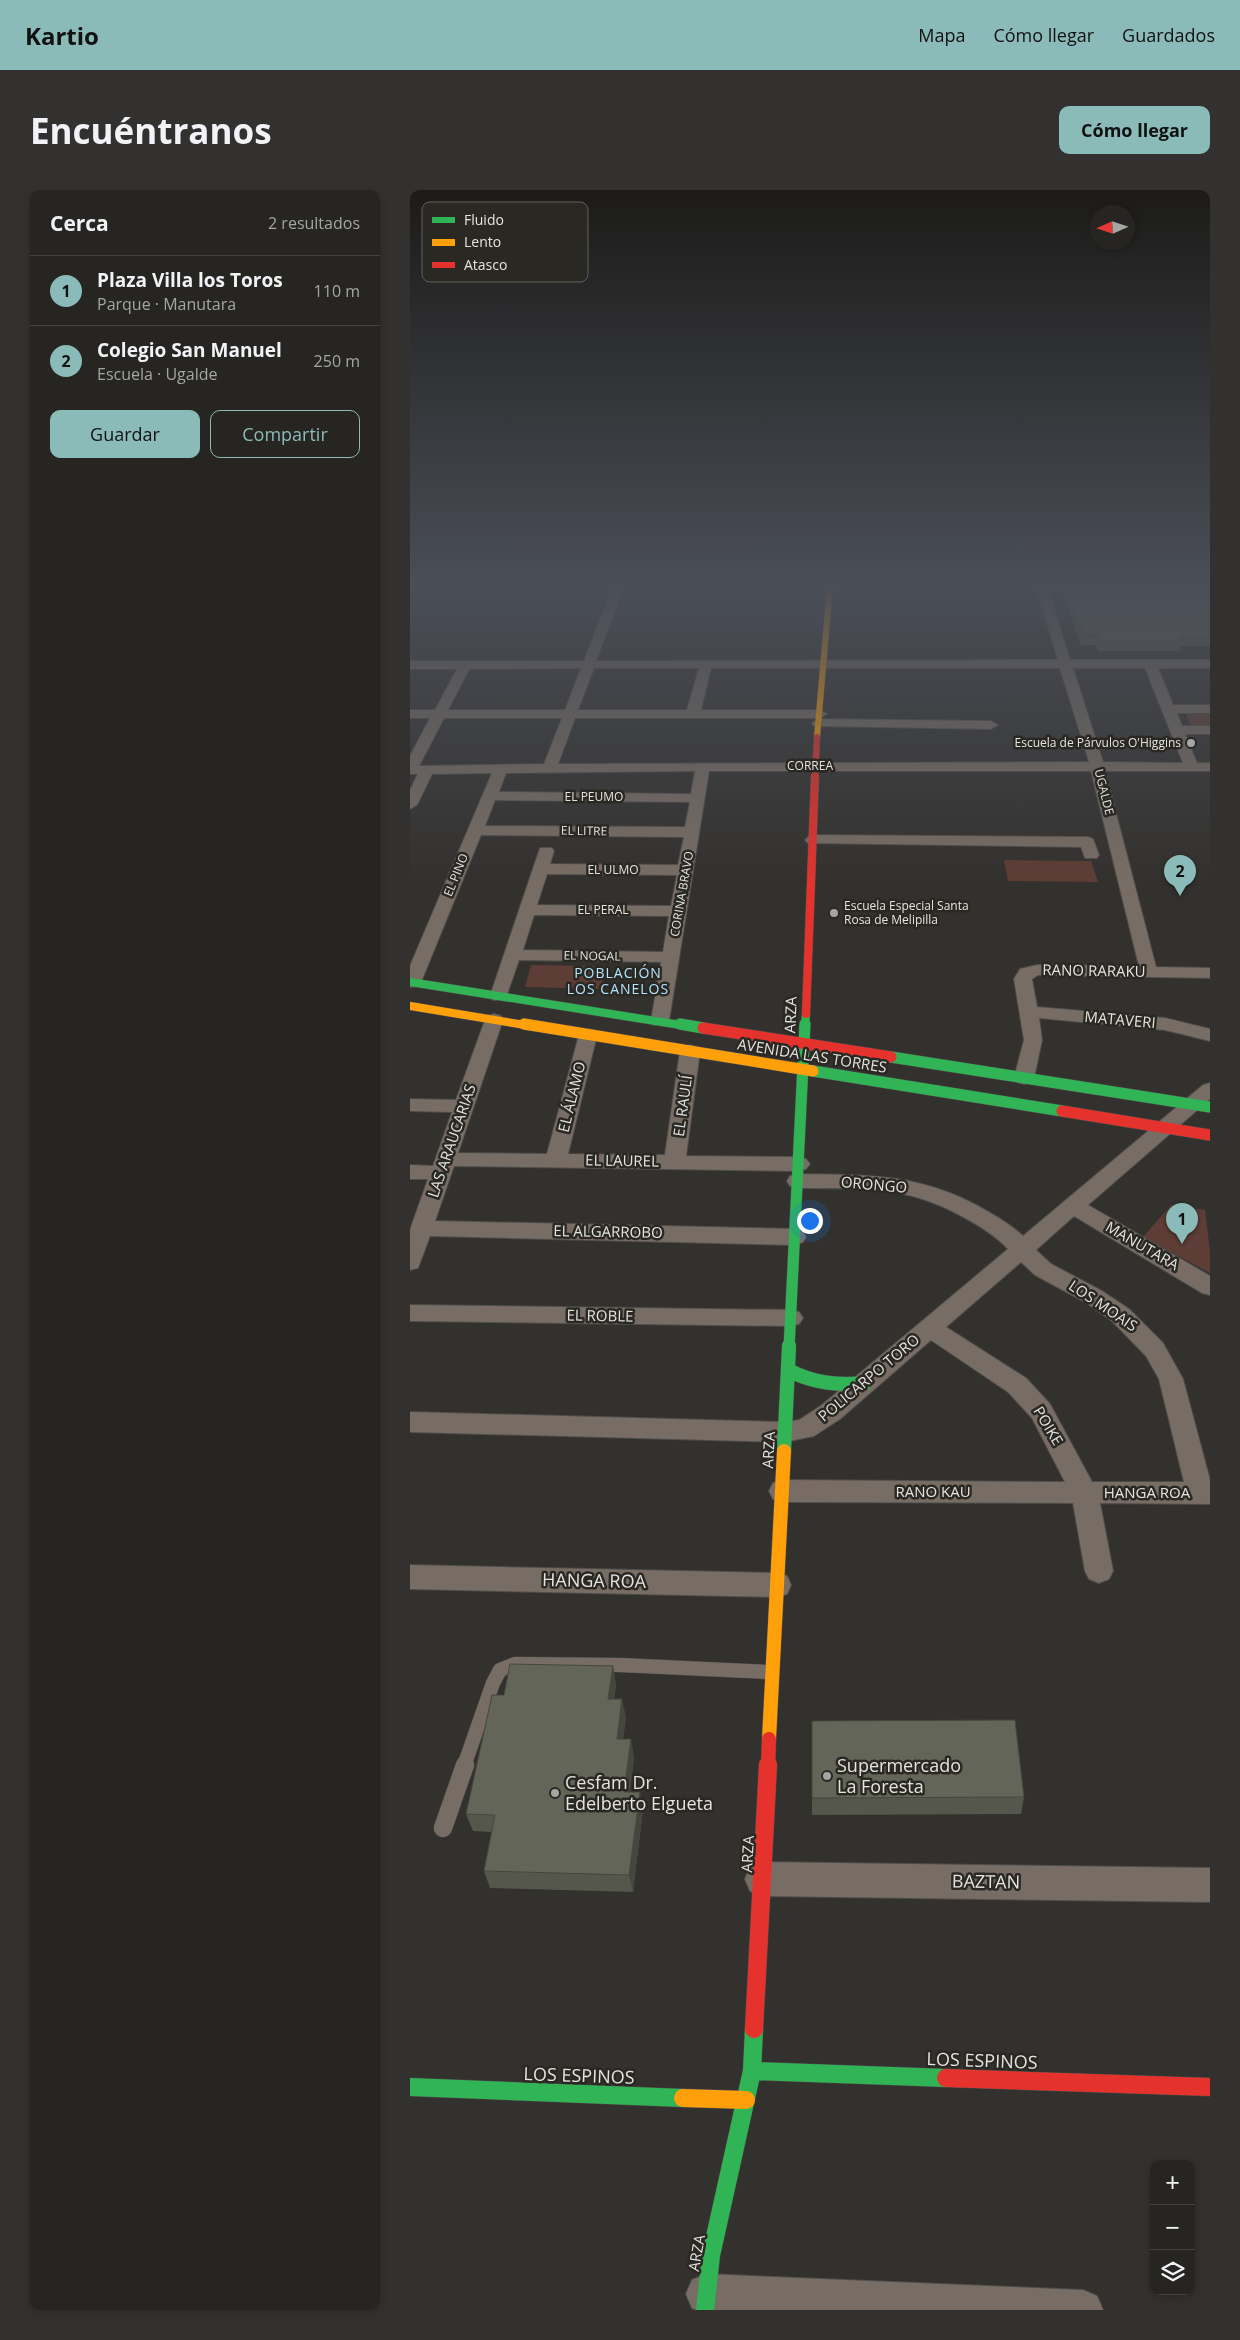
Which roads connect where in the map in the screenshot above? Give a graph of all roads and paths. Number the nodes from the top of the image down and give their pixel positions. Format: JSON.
{"nodes":[{"id":1,"x":454,"y":685,"type":"edge"},
{"id":2,"x":582,"y":685,"type":"edge"},
{"id":3,"x":701,"y":685,"type":"edge"},
{"id":4,"x":823,"y":685,"type":"edge"},
{"id":5,"x":1073,"y":685,"type":"edge"},
{"id":6,"x":1158,"y":685,"type":"edge"},
{"id":7,"x":1168,"y":709,"type":"junction"},
{"id":8,"x":1210,"y":709,"type":"edge"},
{"id":9,"x":410,"y":714,"type":"edge"},
{"id":10,"x":439,"y":714,"type":"junction"},
{"id":11,"x":570,"y":714,"type":"junction"},
{"id":12,"x":693,"y":714,"type":"junction"},
{"id":13,"x":820,"y":719,"type":"junction"},
{"id":14,"x":991,"y":725,"type":"dead end"},
{"id":15,"x":1177,"y":730,"type":"junction"},
{"id":16,"x":1210,"y":730,"type":"edge"},
{"id":17,"x":815,"y":766,"type":"junction"},
{"id":18,"x":703,"y":767,"type":"junction"},
{"id":19,"x":1097,"y":767,"type":"junction"},
{"id":20,"x":1192,"y":767,"type":"junction"},
{"id":21,"x":1210,"y":767,"type":"edge"},
{"id":22,"x":549,"y":768,"type":"junction"},
{"id":23,"x":410,"y":769,"type":"edge"},
{"id":24,"x":501,"y":769,"type":"junction"},
{"id":25,"x":427,"y":770,"type":"junction"},
{"id":26,"x":489,"y":796,"type":"junction"},
{"id":27,"x":698,"y":798,"type":"junction"},
{"id":28,"x":410,"y":805,"type":"edge"},
{"id":29,"x":475,"y":830,"type":"junction"},
{"id":30,"x":692,"y":832,"type":"junction"},
{"id":31,"x":813,"y":840,"type":"junction"},
{"id":32,"x":546,"y":851,"type":"dead end"},
{"id":33,"x":1091,"y":855,"type":"dead end"},
{"id":34,"x":540,"y":869,"type":"junction"},
{"id":35,"x":685,"y":870,"type":"junction"},
{"id":36,"x":527,"y":910,"type":"junction"},
{"id":37,"x":678,"y":911,"type":"junction"},
{"id":38,"x":512,"y":955,"type":"junction"},
{"id":39,"x":671,"y":957,"type":"junction"},
{"id":40,"x":1149,"y":972,"type":"junction"},
{"id":41,"x":1210,"y":973,"type":"edge"},
{"id":42,"x":411,"y":982,"type":"edge"},
{"id":43,"x":499,"y":996,"type":"junction"},
{"id":44,"x":410,"y":1006,"type":"edge"},
{"id":45,"x":1028,"y":1012,"type":"junction"},
{"id":46,"x":494,"y":1020,"type":"junction"},
{"id":47,"x":660,"y":1021,"type":"junction"},
{"id":48,"x":588,"y":1035,"type":"junction"},
{"id":49,"x":1210,"y":1035,"type":"edge"},
{"id":50,"x":805,"y":1044,"type":"junction"},
{"id":51,"x":690,"y":1051,"type":"junction"},
{"id":52,"x":804,"y":1069,"type":"junction"},
{"id":53,"x":1024,"y":1078,"type":"junction"},
{"id":54,"x":1210,"y":1089,"type":"edge"},
{"id":55,"x":410,"y":1105,"type":"edge"},
{"id":56,"x":1201,"y":1105,"type":"edge"},
{"id":57,"x":464,"y":1106,"type":"junction"},
{"id":58,"x":1164,"y":1127,"type":"junction"},
{"id":59,"x":1210,"y":1135,"type":"edge"},
{"id":60,"x":556,"y":1160,"type":"junction"},
{"id":61,"x":675,"y":1162,"type":"junction"},
{"id":62,"x":443,"y":1166,"type":"junction"},
{"id":63,"x":410,"y":1172,"type":"edge"},
{"id":64,"x":798,"y":1172,"type":"junction"},
{"id":65,"x":1073,"y":1206,"type":"junction"},
{"id":66,"x":795,"y":1237,"type":"junction"},
{"id":67,"x":414,"y":1246,"type":"edge"},
{"id":68,"x":1022,"y":1249,"type":"junction"},
{"id":69,"x":1210,"y":1287,"type":"edge"},
{"id":70,"x":410,"y":1313,"type":"edge"},
{"id":71,"x":791,"y":1318,"type":"junction"},
{"id":72,"x":929,"y":1328,"type":"junction"},
{"id":73,"x":788,"y":1370,"type":"junction"},
{"id":74,"x":865,"y":1383,"type":"junction"},
{"id":75,"x":410,"y":1422,"type":"edge"},
{"id":76,"x":785,"y":1432,"type":"junction"},
{"id":77,"x":782,"y":1491,"type":"junction"},
{"id":78,"x":1085,"y":1492,"type":"junction"},
{"id":79,"x":1205,"y":1493,"type":"edge"},
{"id":80,"x":1099,"y":1571,"type":"dead end"},
{"id":81,"x":410,"y":1577,"type":"edge"},
{"id":82,"x":777,"y":1586,"type":"junction"},
{"id":83,"x":773,"y":1672,"type":"junction"},
{"id":84,"x":443,"y":1828,"type":"dead end"},
{"id":85,"x":762,"y":1879,"type":"junction"},
{"id":86,"x":1210,"y":1886,"type":"edge"},
{"id":87,"x":752,"y":2071,"type":"junction"},
{"id":88,"x":1210,"y":2086,"type":"edge"},
{"id":89,"x":410,"y":2087,"type":"edge"},
{"id":90,"x":746,"y":2100,"type":"junction"},
{"id":91,"x":705,"y":2302,"type":"edge"},
{"id":92,"x":1083,"y":2310,"type":"edge"}],
"edges":[{"from":1,"to":10,"type":"street"},
{"from":2,"to":11,"type":"street"},
{"from":3,"to":12,"type":"street"},
{"from":4,"to":13,"type":"street","name":"ARZA"},
{"from":5,"to":19,"type":"street","name":"UGALDE"},
{"from":6,"to":7,"type":"street"},
{"from":7,"to":8,"type":"street"},
{"from":7,"to":15,"type":"street"},
{"from":9,"to":10,"type":"street"},
{"from":10,"to":11,"type":"street"},
{"from":10,"to":23,"type":"street"},
{"from":11,"to":12,"type":"street"},
{"from":11,"to":22,"type":"street"},
{"from":12,"to":13,"type":"street"},
{"from":13,"to":14,"type":"street"},
{"from":13,"to":17,"type":"street","name":"ARZA"},
{"from":15,"to":16,"type":"street"},
{"from":15,"to":20,"type":"street"},
{"from":17,"to":18,"type":"street","name":"CORREA"},
{"from":17,"to":19,"type":"street","name":"CORREA"},
{"from":17,"to":31,"type":"street","name":"ARZA"},
{"from":18,"to":22,"type":"street","name":"CORREA"},
{"from":18,"to":27,"type":"street","name":"CORINA BRAVO"},
{"from":19,"to":20,"type":"street","name":"CORREA"},
{"from":19,"to":40,"type":"street","name":"UGALDE"},
{"from":20,"to":21,"type":"street","name":"CORREA"},
{"from":22,"to":24,"type":"street","name":"CORREA"},
{"from":23,"to":25,"type":"street","name":"CORREA"},
{"from":24,"to":25,"type":"street","name":"CORREA"},
{"from":24,"to":26,"type":"street","name":"EL PINO"},
{"from":25,"to":28,"type":"street"},
{"from":26,"to":27,"type":"street","name":"EL PEUMO"},
{"from":26,"to":29,"type":"street","name":"EL PINO"},
{"from":27,"to":30,"type":"street","name":"CORINA BRAVO"},
{"from":29,"to":30,"type":"street","name":"EL LITRE"},
{"from":29,"to":42,"type":"street","name":"EL PINO"},
{"from":30,"to":35,"type":"street","name":"CORINA BRAVO"},
{"from":31,"to":33,"type":"street"},
{"from":31,"to":50,"type":"street","name":"ARZA"},
{"from":32,"to":34,"type":"street"},
{"from":34,"to":35,"type":"street","name":"EL ULMO"},
{"from":34,"to":36,"type":"street"},
{"from":35,"to":37,"type":"street","name":"CORINA BRAVO"},
{"from":36,"to":37,"type":"street","name":"EL PERAL"},
{"from":36,"to":38,"type":"street"},
{"from":37,"to":39,"type":"street","name":"CORINA BRAVO"},
{"from":38,"to":39,"type":"street","name":"EL NOGAL"},
{"from":38,"to":43,"type":"street"},
{"from":39,"to":47,"type":"street","name":"CORINA BRAVO"},
{"from":40,"to":41,"type":"street","name":"RANO RARAKU"},
{"from":40,"to":45,"type":"street","name":"RANO RARAKU"},
{"from":42,"to":43,"type":"street","name":"AVENIDA LAS TORRES"},
{"from":43,"to":47,"type":"street","name":"AVENIDA LAS TORRES"},
{"from":44,"to":46,"type":"street","name":"AVENIDA LAS TORRES"},
{"from":45,"to":49,"type":"street","name":"MATAVERI"},
{"from":45,"to":53,"type":"street","name":"RANO RARAKU"},
{"from":46,"to":48,"type":"street","name":"AVENIDA LAS TORRES"},
{"from":46,"to":57,"type":"street","name":"LAS ARAUCARIAS"},
{"from":47,"to":50,"type":"street","name":"AVENIDA LAS TORRES"},
{"from":48,"to":51,"type":"street","name":"AVENIDA LAS TORRES"},
{"from":48,"to":60,"type":"street","name":"EL ÁLAMO"},
{"from":50,"to":52,"type":"street","name":"ARZA"},
{"from":50,"to":53,"type":"street","name":"AVENIDA LAS TORRES"},
{"from":51,"to":52,"type":"street","name":"AVENIDA LAS TORRES"},
{"from":51,"to":61,"type":"street","name":"EL RAULÍ"},
{"from":52,"to":58,"type":"street","name":"AVENIDA LAS TORRES"},
{"from":52,"to":64,"type":"street","name":"ARZA"},
{"from":53,"to":56,"type":"street","name":"AVENIDA LAS TORRES"},
{"from":54,"to":56,"type":"street","name":"POLICARPO TORO"},
{"from":55,"to":57,"type":"street"},
{"from":56,"to":58,"type":"street","name":"POLICARPO TORO"},
{"from":57,"to":62,"type":"street","name":"LAS ARAUCARIAS"},
{"from":58,"to":59,"type":"street","name":"AVENIDA LAS TORRES"},
{"from":58,"to":65,"type":"street","name":"POLICARPO TORO"},
{"from":60,"to":61,"type":"street","name":"EL LAUREL"},
{"from":60,"to":62,"type":"street","name":"EL LAUREL"},
{"from":61,"to":64,"type":"street","name":"EL LAUREL"},
{"from":62,"to":63,"type":"street","name":"EL LAUREL"},
{"from":62,"to":67,"type":"street","name":"LAS ARAUCARIAS"},
{"from":64,"to":66,"type":"street","name":"ARZA"},
{"from":64,"to":68,"type":"street","name":"ORONGO"},
{"from":65,"to":68,"type":"street","name":"POLICARPO TORO"},
{"from":65,"to":69,"type":"street","name":"MANUTARA"},
{"from":66,"to":67,"type":"street","name":"EL ALGARROBO"},
{"from":66,"to":71,"type":"street","name":"ARZA"},
{"from":68,"to":72,"type":"street","name":"POLICARPO TORO"},
{"from":68,"to":79,"type":"street","name":"LOS MOAIS"},
{"from":70,"to":71,"type":"street","name":"EL ROBLE"},
{"from":71,"to":73,"type":"street","name":"ARZA"},
{"from":72,"to":74,"type":"street","name":"POLICARPO TORO"},
{"from":72,"to":78,"type":"street","name":"POIKE"},
{"from":73,"to":74,"type":"street"},
{"from":73,"to":76,"type":"street","name":"ARZA"},
{"from":74,"to":76,"type":"street","name":"POLICARPO TORO"},
{"from":75,"to":76,"type":"street","name":"POLICARPO TORO"},
{"from":76,"to":77,"type":"street","name":"ARZA"},
{"from":77,"to":78,"type":"street","name":"RANO KAU"},
{"from":77,"to":82,"type":"street","name":"ARZA"},
{"from":78,"to":79,"type":"street","name":"HANGA ROA"},
{"from":78,"to":80,"type":"street","name":"POIKE"},
{"from":81,"to":82,"type":"street","name":"HANGA ROA"},
{"from":82,"to":83,"type":"street","name":"ARZA"},
{"from":83,"to":84,"type":"lane"},
{"from":83,"to":85,"type":"street","name":"ARZA"},
{"from":85,"to":86,"type":"street","name":"BAZTAN"},
{"from":85,"to":87,"type":"street","name":"ARZA"},
{"from":87,"to":88,"type":"street","name":"LOS ESPINOS"},
{"from":87,"to":90,"type":"street","name":"ARZA"},
{"from":89,"to":90,"type":"street","name":"LOS ESPINOS"},
{"from":90,"to":91,"type":"street","name":"ARZA"},
{"from":91,"to":92,"type":"street"}]}
